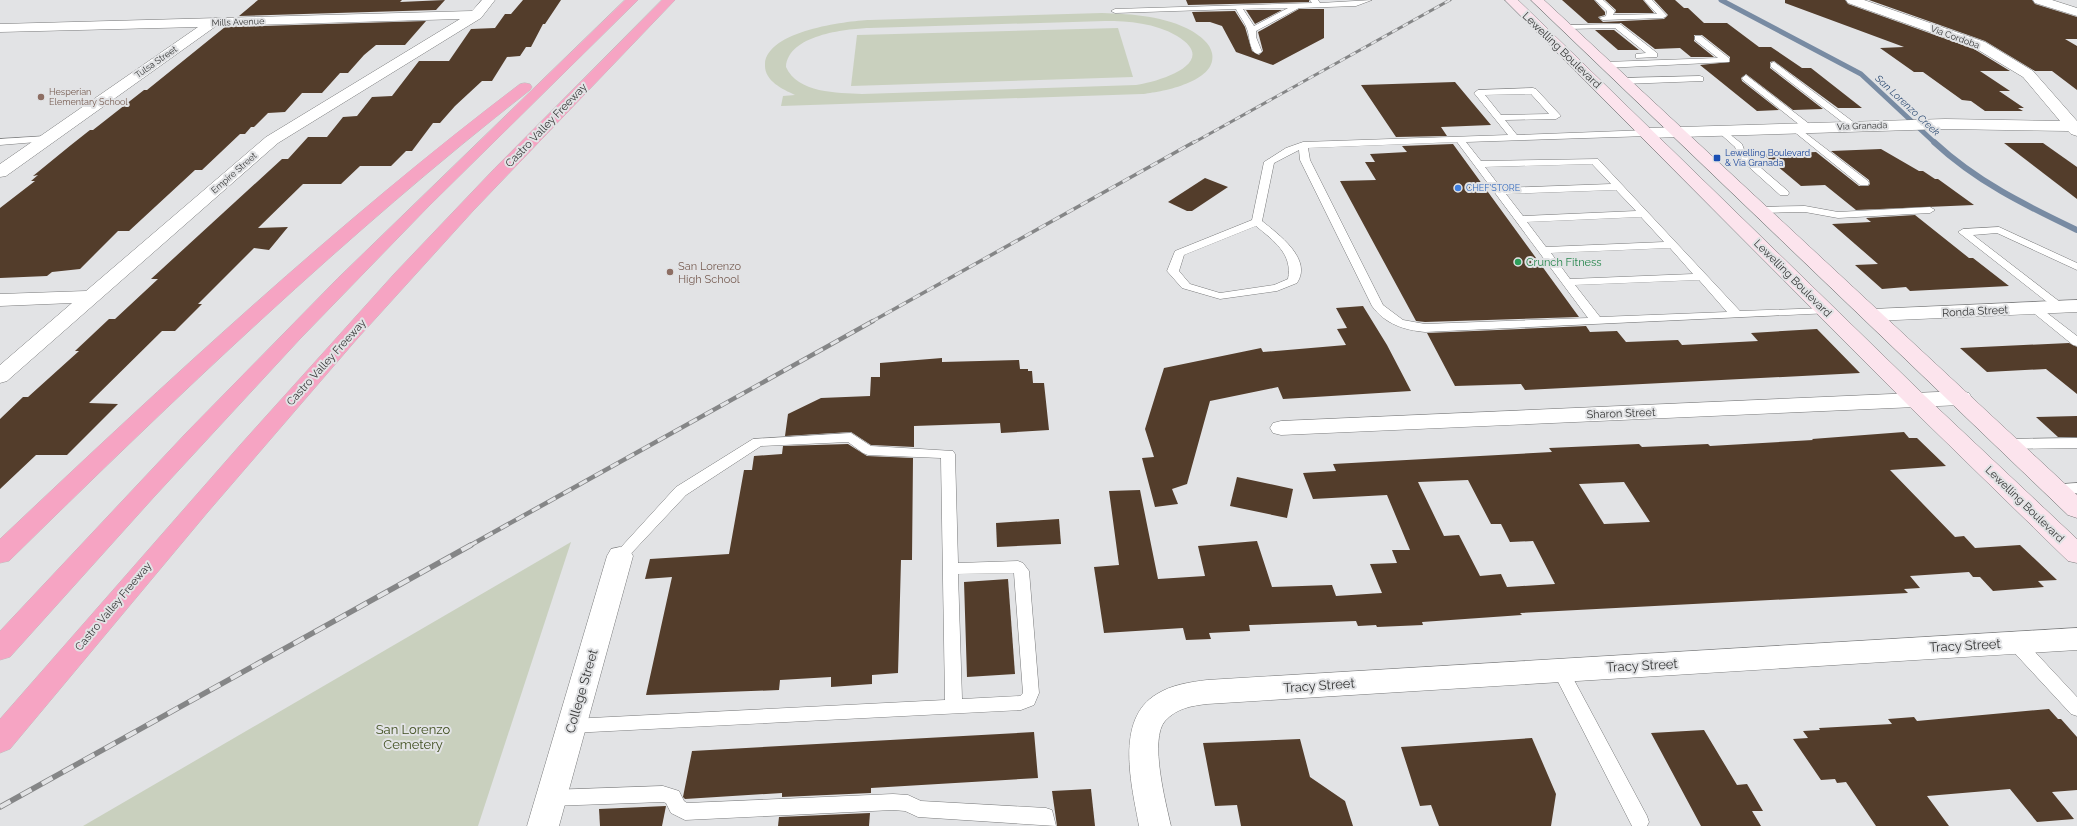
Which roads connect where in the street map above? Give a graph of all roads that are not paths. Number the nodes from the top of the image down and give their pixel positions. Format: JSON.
{"nodes":[{"id":1,"x":488,"y":0,"type":"edge"},
{"id":2,"x":632,"y":0,"type":"edge"},
{"id":3,"x":669,"y":0,"type":"edge"},
{"id":4,"x":1368,"y":0,"type":"edge"},
{"id":5,"x":1511,"y":0,"type":"edge"},
{"id":6,"x":1537,"y":0,"type":"edge"},
{"id":7,"x":1598,"y":0,"type":"edge"},
{"id":8,"x":1648,"y":0,"type":"edge"},
{"id":9,"x":1852,"y":0,"type":"edge"},
{"id":10,"x":2039,"y":0,"type":"edge"},
{"id":11,"x":1316,"y":3,"type":"edge"},
{"id":12,"x":1299,"y":6,"type":"junction"},
{"id":13,"x":1238,"y":7,"type":"junction"},
{"id":14,"x":1115,"y":11,"type":"dead end"},
{"id":15,"x":2077,"y":12,"type":"edge"},
{"id":16,"x":476,"y":15,"type":"junction"},
{"id":17,"x":1609,"y":17,"type":"junction"},
{"id":18,"x":213,"y":22,"type":"junction"},
{"id":19,"x":1561,"y":23,"type":"junction"},
{"id":20,"x":0,"y":28,"type":"edge"},
{"id":21,"x":1252,"y":30,"type":"junction"},
{"id":22,"x":1698,"y":38,"type":"dead end"},
{"id":23,"x":583,"y":48,"type":"junction"},
{"id":24,"x":1258,"y":52,"type":"dead end"},
{"id":25,"x":1601,"y":61,"type":"junction"},
{"id":26,"x":1774,"y":65,"type":"dead end"},
{"id":27,"x":1746,"y":78,"type":"dead end"},
{"id":28,"x":1700,"y":79,"type":"dead end"},
{"id":29,"x":1623,"y":81,"type":"junction"},
{"id":30,"x":1499,"y":118,"type":"junction"},
{"id":31,"x":1853,"y":126,"type":"junction"},
{"id":32,"x":2076,"y":127,"type":"edge"},
{"id":33,"x":1802,"y":128,"type":"junction"},
{"id":34,"x":1722,"y":131,"type":"junction"},
{"id":35,"x":1676,"y":132,"type":"junction"},
{"id":36,"x":1648,"y":133,"type":"junction"},
{"id":37,"x":1515,"y":138,"type":"junction"},
{"id":38,"x":46,"y":140,"type":"junction"},
{"id":39,"x":1460,"y":140,"type":"junction"},
{"id":40,"x":0,"y":142,"type":"edge"},
{"id":41,"x":1303,"y":145,"type":"junction"},
{"id":42,"x":1478,"y":164,"type":"junction"},
{"id":43,"x":0,"y":172,"type":"edge"},
{"id":44,"x":1864,"y":183,"type":"dead end"},
{"id":45,"x":1619,"y":187,"type":"junction"},
{"id":46,"x":1499,"y":191,"type":"junction"},
{"id":47,"x":1784,"y":193,"type":"dead end"},
{"id":48,"x":1760,"y":210,"type":"junction"},
{"id":49,"x":1930,"y":210,"type":"dead end"},
{"id":50,"x":1644,"y":214,"type":"junction"},
{"id":51,"x":1520,"y":219,"type":"junction"},
{"id":52,"x":1257,"y":222,"type":"junction"},
{"id":53,"x":1672,"y":245,"type":"junction"},
{"id":54,"x":1543,"y":250,"type":"junction"},
{"id":55,"x":2077,"y":267,"type":"edge"},
{"id":56,"x":1702,"y":277,"type":"junction"},
{"id":57,"x":1568,"y":282,"type":"junction"},
{"id":58,"x":89,"y":297,"type":"junction"},
{"id":59,"x":0,"y":300,"type":"edge"},
{"id":60,"x":2068,"y":306,"type":"edge"},
{"id":61,"x":2034,"y":308,"type":"junction"},
{"id":62,"x":1826,"y":311,"type":"junction"},
{"id":63,"x":1736,"y":314,"type":"junction"},
{"id":64,"x":1873,"y":315,"type":"junction"},
{"id":65,"x":1596,"y":320,"type":"junction"},
{"id":66,"x":2077,"y":342,"type":"edge"},
{"id":67,"x":0,"y":376,"type":"edge"},
{"id":68,"x":1961,"y":398,"type":"junction"},
{"id":69,"x":1917,"y":401,"type":"junction"},
{"id":70,"x":1281,"y":428,"type":"dead end"},
{"id":71,"x":2077,"y":443,"type":"edge"},
{"id":72,"x":2008,"y":444,"type":"junction"},
{"id":73,"x":2066,"y":489,"type":"edge"},
{"id":74,"x":2077,"y":509,"type":"edge"},
{"id":75,"x":0,"y":554,"type":"edge"},
{"id":76,"x":2077,"y":554,"type":"edge"},
{"id":77,"x":620,"y":556,"type":"joint"},
{"id":78,"x":950,"y":569,"type":"junction"},
{"id":79,"x":2077,"y":639,"type":"edge"},
{"id":80,"x":2015,"y":642,"type":"junction"},
{"id":81,"x":0,"y":649,"type":"edge"},
{"id":82,"x":1560,"y":670,"type":"junction"},
{"id":83,"x":2073,"y":701,"type":"edge"},
{"id":84,"x":954,"y":706,"type":"junction"},
{"id":85,"x":571,"y":726,"type":"junction"},
{"id":86,"x":0,"y":740,"type":"edge"},
{"id":87,"x":550,"y":798,"type":"junction"},
{"id":88,"x":1640,"y":822,"type":"dead end"},
{"id":89,"x":542,"y":826,"type":"edge"},
{"id":90,"x":1047,"y":826,"type":"edge"},
{"id":91,"x":1155,"y":826,"type":"edge"}],
"edges":[{"from":1,"to":16,"type":"street","name":"Empire Street"},
{"from":2,"to":23,"type":"highway"},
{"from":3,"to":86,"type":"highway","name":"Castro Valley Freeway"},
{"from":4,"to":11,"type":"lane"},
{"from":5,"to":36,"type":"main road","name":"Lewelling Boulevard"},
{"from":6,"to":19,"type":"main road","name":"Lewelling Boulevard"},
{"from":7,"to":17,"type":"lane"},
{"from":8,"to":17,"type":"lane"},
{"from":9,"to":32,"type":"street","name":"Via Cordoba"},
{"from":10,"to":15,"type":"street"},
{"from":11,"to":12,"type":"lane"},
{"from":12,"to":13,"type":"lane"},
{"from":12,"to":21,"type":"lane"},
{"from":13,"to":14,"type":"lane"},
{"from":13,"to":21,"type":"lane"},
{"from":16,"to":18,"type":"street","name":"Mills Avenue"},
{"from":16,"to":58,"type":"street","name":"Empire Street"},
{"from":17,"to":19,"type":"lane"},
{"from":18,"to":20,"type":"street","name":"Mills Avenue"},
{"from":18,"to":38,"type":"street","name":"Tulsa Street"},
{"from":19,"to":25,"type":"main road","name":"Lewelling Boulevard"},
{"from":19,"to":25,"type":"lane"},
{"from":21,"to":24,"type":"lane"},
{"from":22,"to":25,"type":"lane"},
{"from":23,"to":75,"type":"highway"},
{"from":23,"to":81,"type":"highway"},
{"from":25,"to":29,"type":"main road","name":"Lewelling Boulevard"},
{"from":26,"to":31,"type":"lane"},
{"from":27,"to":33,"type":"lane"},
{"from":28,"to":29,"type":"lane"},
{"from":29,"to":35,"type":"main road","name":"Lewelling Boulevard"},
{"from":30,"to":30,"type":"lane"},
{"from":30,"to":37,"type":"lane"},
{"from":31,"to":32,"type":"street","name":"Via Granada"},
{"from":31,"to":33,"type":"street","name":"Via Granada"},
{"from":33,"to":34,"type":"street","name":"Via Granada"},
{"from":33,"to":44,"type":"lane"},
{"from":34,"to":35,"type":"street","name":"Via Granada"},
{"from":34,"to":47,"type":"lane"},
{"from":35,"to":36,"type":"street","name":"Via Granada"},
{"from":35,"to":48,"type":"main road","name":"Lewelling Boulevard"},
{"from":36,"to":37,"type":"lane"},
{"from":36,"to":62,"type":"main road","name":"Lewelling Boulevard"},
{"from":37,"to":39,"type":"lane"},
{"from":38,"to":40,"type":"lane"},
{"from":38,"to":43,"type":"street","name":"Tulsa Street"},
{"from":39,"to":41,"type":"lane"},
{"from":39,"to":42,"type":"lane"},
{"from":41,"to":52,"type":"lane"},
{"from":41,"to":65,"type":"lane"},
{"from":42,"to":45,"type":"lane"},
{"from":42,"to":46,"type":"lane"},
{"from":45,"to":46,"type":"lane"},
{"from":45,"to":50,"type":"lane"},
{"from":46,"to":51,"type":"lane"},
{"from":48,"to":49,"type":"lane"},
{"from":48,"to":64,"type":"main road","name":"Lewelling Boulevard"},
{"from":50,"to":51,"type":"lane"},
{"from":50,"to":53,"type":"lane"},
{"from":51,"to":54,"type":"lane"},
{"from":52,"to":52,"type":"lane"},
{"from":53,"to":54,"type":"lane"},
{"from":53,"to":56,"type":"lane"},
{"from":54,"to":57,"type":"lane"},
{"from":55,"to":60,"type":"lane"},
{"from":56,"to":57,"type":"lane"},
{"from":56,"to":63,"type":"lane"},
{"from":57,"to":65,"type":"lane"},
{"from":58,"to":59,"type":"street"},
{"from":58,"to":67,"type":"street","name":"Empire Street"},
{"from":60,"to":61,"type":"street","name":"Ronda Street"},
{"from":61,"to":64,"type":"street","name":"Ronda Street"},
{"from":61,"to":66,"type":"lane"},
{"from":62,"to":63,"type":"lane"},
{"from":62,"to":69,"type":"main road","name":"Lewelling Boulevard"},
{"from":63,"to":65,"type":"lane"},
{"from":64,"to":68,"type":"main road","name":"Lewelling Boulevard"},
{"from":68,"to":69,"type":"street","name":"Sharon Street"},
{"from":68,"to":72,"type":"main road","name":"Lewelling Boulevard"},
{"from":69,"to":70,"type":"street","name":"Sharon Street"},
{"from":69,"to":76,"type":"main road","name":"Lewelling Boulevard"},
{"from":71,"to":72,"type":"lane"},
{"from":72,"to":73,"type":"main road","name":"Lewelling Boulevard"},
{"from":73,"to":74,"type":"main road","name":"Lewelling Boulevard"},
{"from":77,"to":78,"type":"lane"},
{"from":77,"to":85,"type":"street","name":"College Street"},
{"from":78,"to":84,"type":"lane"},
{"from":78,"to":84,"type":"lane"},
{"from":79,"to":80,"type":"street","name":"Tracy Street"},
{"from":80,"to":82,"type":"street","name":"Tracy Street"},
{"from":80,"to":83,"type":"lane"},
{"from":82,"to":88,"type":"lane"},
{"from":82,"to":91,"type":"street","name":"Tracy Street"},
{"from":84,"to":85,"type":"lane"},
{"from":85,"to":87,"type":"street","name":"College Street"},
{"from":87,"to":89,"type":"street","name":"College Street"},
{"from":87,"to":90,"type":"lane"}]}
